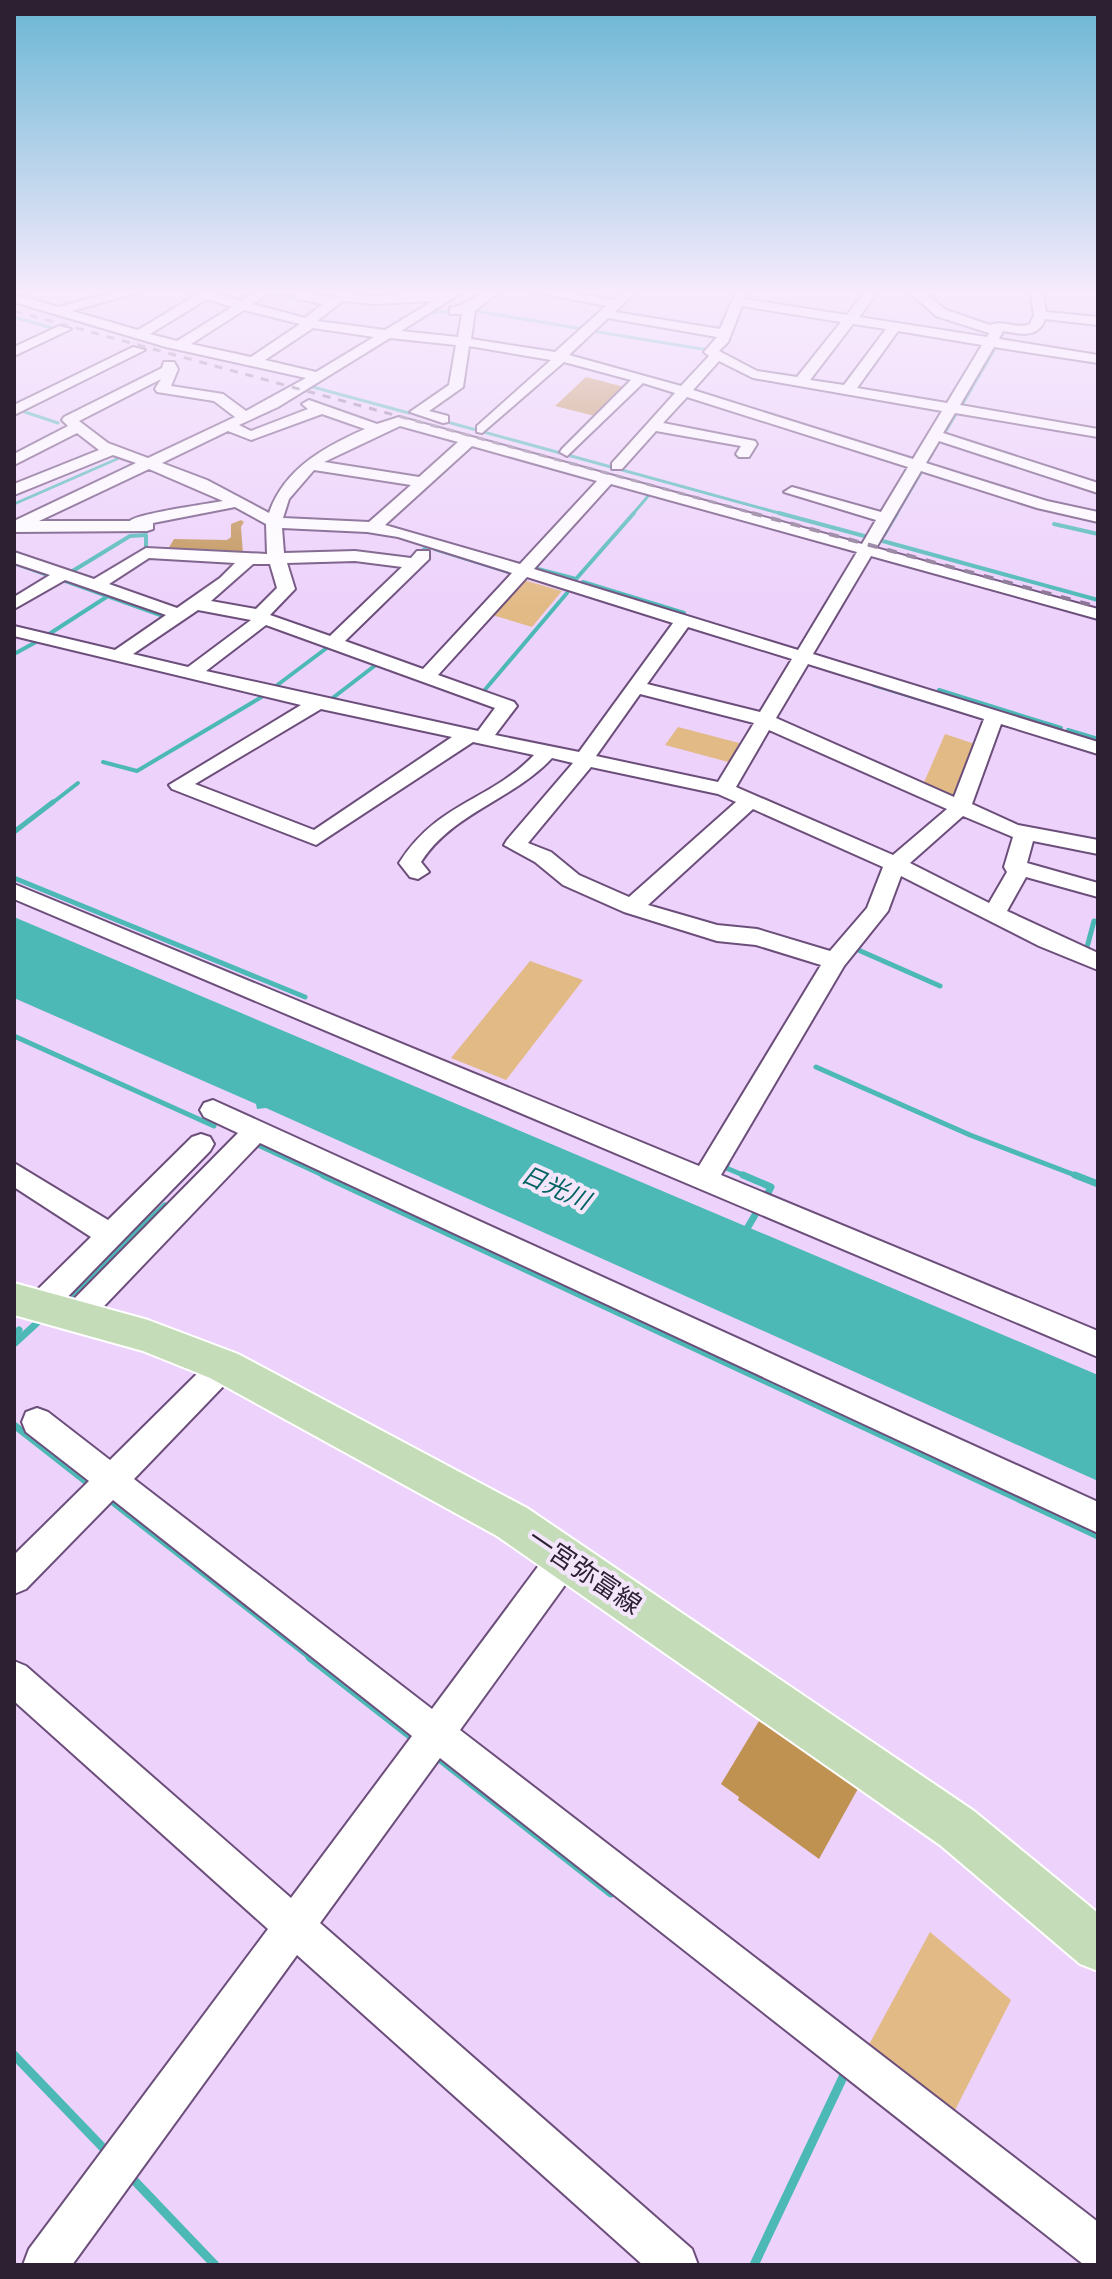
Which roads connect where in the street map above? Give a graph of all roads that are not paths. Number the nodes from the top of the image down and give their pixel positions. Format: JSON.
{"nodes":[{"id":1,"x":57,"y":395,"type":"edge"},
{"id":2,"x":118,"y":395,"type":"edge"},
{"id":3,"x":206,"y":395,"type":"edge"},
{"id":4,"x":285,"y":395,"type":"edge"},
{"id":5,"x":443,"y":395,"type":"edge"},
{"id":6,"x":519,"y":395,"type":"edge"},
{"id":7,"x":624,"y":395,"type":"edge"},
{"id":8,"x":681,"y":395,"type":"edge"},
{"id":9,"x":695,"y":395,"type":"edge"},
{"id":10,"x":880,"y":395,"type":"edge"},
{"id":11,"x":965,"y":395,"type":"edge"},
{"id":12,"x":281,"y":398,"type":"junction"},
{"id":13,"x":323,"y":408,"type":"junction"},
{"id":14,"x":957,"y":408,"type":"junction"},
{"id":15,"x":25,"y":416,"type":"edge"},
{"id":16,"x":244,"y":417,"type":"junction"},
{"id":17,"x":226,"y":425,"type":"junction"},
{"id":18,"x":653,"y":426,"type":"junction"},
{"id":19,"x":74,"y":429,"type":"junction"},
{"id":20,"x":377,"y":429,"type":"junction"},
{"id":21,"x":1098,"y":433,"type":"edge"},
{"id":22,"x":476,"y":435,"type":"junction"},
{"id":23,"x":934,"y":435,"type":"junction"},
{"id":24,"x":111,"y":450,"type":"junction"},
{"id":25,"x":567,"y":452,"type":"junction"},
{"id":26,"x":744,"y":454,"type":"dead end"},
{"id":27,"x":14,"y":460,"type":"edge"},
{"id":28,"x":149,"y":463,"type":"junction"},
{"id":29,"x":311,"y":465,"type":"junction"},
{"id":30,"x":917,"y":465,"type":"junction"},
{"id":31,"x":612,"y":472,"type":"junction"},
{"id":32,"x":423,"y":482,"type":"junction"},
{"id":33,"x":1098,"y":488,"type":"edge"},
{"id":34,"x":14,"y":490,"type":"edge"},
{"id":35,"x":792,"y":492,"type":"dead end"},
{"id":36,"x":237,"y":502,"type":"junction"},
{"id":37,"x":1098,"y":517,"type":"edge"},
{"id":38,"x":886,"y":518,"type":"junction"},
{"id":39,"x":276,"y":523,"type":"junction"},
{"id":40,"x":16,"y":527,"type":"edge"},
{"id":41,"x":372,"y":528,"type":"junction"},
{"id":42,"x":871,"y":543,"type":"junction"},
{"id":43,"x":435,"y":545,"type":"junction"},
{"id":44,"x":14,"y":557,"type":"edge"},
{"id":45,"x":248,"y":559,"type":"junction"},
{"id":46,"x":279,"y":559,"type":"junction"},
{"id":47,"x":414,"y":563,"type":"junction"},
{"id":48,"x":522,"y":572,"type":"junction"},
{"id":49,"x":63,"y":574,"type":"junction"},
{"id":50,"x":96,"y":585,"type":"junction"},
{"id":51,"x":1098,"y":596,"type":"edge"},
{"id":52,"x":14,"y":604,"type":"edge"},
{"id":53,"x":187,"y":609,"type":"junction"},
{"id":54,"x":1098,"y":614,"type":"edge"},
{"id":55,"x":261,"y":617,"type":"junction"},
{"id":56,"x":684,"y":620,"type":"junction"},
{"id":57,"x":14,"y":631,"type":"edge"},
{"id":58,"x":334,"y":642,"type":"junction"},
{"id":59,"x":118,"y":656,"type":"junction"},
{"id":60,"x":803,"y":657,"type":"junction"},
{"id":61,"x":191,"y":673,"type":"junction"},
{"id":62,"x":427,"y":676,"type":"junction"},
{"id":63,"x":636,"y":687,"type":"junction"},
{"id":64,"x":318,"y":703,"type":"junction"},
{"id":65,"x":994,"y":720,"type":"junction"},
{"id":66,"x":765,"y":721,"type":"junction"},
{"id":67,"x":475,"y":737,"type":"junction"},
{"id":68,"x":1098,"y":748,"type":"edge"},
{"id":69,"x":547,"y":752,"type":"junction"},
{"id":70,"x":1098,"y":758,"type":"edge"},
{"id":71,"x":584,"y":760,"type":"junction"},
{"id":72,"x":724,"y":789,"type":"junction"},
{"id":73,"x":751,"y":800,"type":"junction"},
{"id":74,"x":960,"y":808,"type":"junction"},
{"id":75,"x":1025,"y":833,"type":"junction"},
{"id":76,"x":1098,"y":847,"type":"edge"},
{"id":77,"x":895,"y":864,"type":"junction"},
{"id":78,"x":1020,"y":868,"type":"junction"},
{"id":79,"x":418,"y":872,"type":"dead end"},
{"id":80,"x":1098,"y":890,"type":"edge"},
{"id":81,"x":14,"y":891,"type":"edge"},
{"id":82,"x":632,"y":907,"type":"junction"},
{"id":83,"x":994,"y":914,"type":"junction"},
{"id":84,"x":835,"y":961,"type":"junction"},
{"id":85,"x":1098,"y":962,"type":"edge"},
{"id":86,"x":213,"y":1110,"type":"dead end"},
{"id":87,"x":257,"y":1130,"type":"junction"},
{"id":88,"x":201,"y":1144,"type":"dead end"},
{"id":89,"x":14,"y":1173,"type":"edge"},
{"id":90,"x":704,"y":1180,"type":"junction"},
{"id":91,"x":109,"y":1235,"type":"junction"},
{"id":92,"x":35,"y":1309,"type":"edge"},
{"id":93,"x":1098,"y":1344,"type":"edge"},
{"id":94,"x":224,"y":1366,"type":"junction"},
{"id":95,"x":37,"y":1422,"type":"dead end"},
{"id":96,"x":111,"y":1480,"type":"junction"},
{"id":97,"x":1098,"y":1518,"type":"edge"},
{"id":98,"x":566,"y":1556,"type":"junction"},
{"id":99,"x":14,"y":1578,"type":"edge"},
{"id":100,"x":14,"y":1678,"type":"edge"},
{"id":101,"x":436,"y":1733,"type":"junction"},
{"id":102,"x":294,"y":1926,"type":"junction"},
{"id":103,"x":1098,"y":1946,"type":"edge"},
{"id":104,"x":1098,"y":2249,"type":"edge"},
{"id":105,"x":45,"y":2265,"type":"edge"},
{"id":106,"x":676,"y":2265,"type":"edge"}],
"edges":[{"from":1,"to":15,"type":"street"},
{"from":2,"to":19,"type":"street"},
{"from":3,"to":16,"type":"street"},
{"from":4,"to":12,"type":"street"},
{"from":5,"to":22,"type":"street"},
{"from":6,"to":22,"type":"street"},
{"from":7,"to":25,"type":"street"},
{"from":8,"to":18,"type":"street"},
{"from":9,"to":30,"type":"street"},
{"from":10,"to":14,"type":"street"},
{"from":11,"to":14,"type":"street"},
{"from":12,"to":13,"type":"street"},
{"from":12,"to":16,"type":"street"},
{"from":13,"to":17,"type":"street"},
{"from":13,"to":20,"type":"street"},
{"from":14,"to":21,"type":"street"},
{"from":14,"to":23,"type":"street"},
{"from":15,"to":19,"type":"street"},
{"from":16,"to":17,"type":"street"},
{"from":17,"to":28,"type":"street"},
{"from":18,"to":26,"type":"street"},
{"from":18,"to":31,"type":"street"},
{"from":19,"to":24,"type":"street"},
{"from":19,"to":27,"type":"street"},
{"from":20,"to":22,"type":"street"},
{"from":20,"to":29,"type":"street"},
{"from":22,"to":25,"type":"street"},
{"from":22,"to":31,"type":"street"},
{"from":22,"to":32,"type":"street"},
{"from":23,"to":30,"type":"street"},
{"from":23,"to":33,"type":"street"},
{"from":24,"to":28,"type":"street"},
{"from":24,"to":34,"type":"street"},
{"from":25,"to":31,"type":"street"},
{"from":28,"to":36,"type":"street"},
{"from":28,"to":40,"type":"street"},
{"from":29,"to":32,"type":"street"},
{"from":29,"to":39,"type":"street"},
{"from":30,"to":37,"type":"street"},
{"from":30,"to":38,"type":"street"},
{"from":31,"to":42,"type":"street"},
{"from":31,"to":48,"type":"street"},
{"from":32,"to":41,"type":"street"},
{"from":35,"to":38,"type":"street"},
{"from":36,"to":39,"type":"street"},
{"from":36,"to":40,"type":"street"},
{"from":38,"to":42,"type":"street"},
{"from":39,"to":41,"type":"street"},
{"from":39,"to":46,"type":"street"},
{"from":41,"to":43,"type":"street"},
{"from":42,"to":51,"type":"street"},
{"from":42,"to":54,"type":"street"},
{"from":42,"to":60,"type":"street"},
{"from":43,"to":47,"type":"street"},
{"from":43,"to":48,"type":"street"},
{"from":44,"to":49,"type":"street"},
{"from":45,"to":46,"type":"street"},
{"from":45,"to":50,"type":"street"},
{"from":45,"to":53,"type":"street"},
{"from":46,"to":47,"type":"street"},
{"from":46,"to":55,"type":"street"},
{"from":47,"to":58,"type":"street"},
{"from":48,"to":56,"type":"street"},
{"from":48,"to":62,"type":"street"},
{"from":49,"to":50,"type":"street"},
{"from":49,"to":52,"type":"street"},
{"from":50,"to":53,"type":"street"},
{"from":53,"to":55,"type":"street"},
{"from":53,"to":59,"type":"street"},
{"from":55,"to":58,"type":"street"},
{"from":55,"to":61,"type":"street"},
{"from":56,"to":60,"type":"street"},
{"from":56,"to":63,"type":"street"},
{"from":57,"to":59,"type":"street"},
{"from":58,"to":62,"type":"street"},
{"from":59,"to":61,"type":"street"},
{"from":60,"to":65,"type":"street"},
{"from":60,"to":66,"type":"street"},
{"from":61,"to":64,"type":"street"},
{"from":62,"to":67,"type":"street"},
{"from":63,"to":66,"type":"street"},
{"from":63,"to":71,"type":"street"},
{"from":64,"to":67,"type":"street"},
{"from":64,"to":67,"type":"street"},
{"from":65,"to":68,"type":"street"},
{"from":65,"to":70,"type":"street"},
{"from":65,"to":74,"type":"street"},
{"from":66,"to":72,"type":"street"},
{"from":66,"to":74,"type":"street"},
{"from":67,"to":69,"type":"street"},
{"from":69,"to":71,"type":"street"},
{"from":69,"to":79,"type":"street"},
{"from":71,"to":72,"type":"street"},
{"from":71,"to":82,"type":"street"},
{"from":72,"to":73,"type":"street"},
{"from":73,"to":77,"type":"street"},
{"from":73,"to":82,"type":"street"},
{"from":74,"to":75,"type":"street"},
{"from":74,"to":77,"type":"street"},
{"from":75,"to":76,"type":"street"},
{"from":75,"to":78,"type":"street"},
{"from":77,"to":83,"type":"street"},
{"from":77,"to":84,"type":"street"},
{"from":78,"to":80,"type":"street"},
{"from":78,"to":83,"type":"street"},
{"from":81,"to":90,"type":"street"},
{"from":82,"to":84,"type":"street"},
{"from":83,"to":85,"type":"street"},
{"from":84,"to":90,"type":"street"},
{"from":86,"to":87,"type":"street"},
{"from":87,"to":92,"type":"street"},
{"from":87,"to":97,"type":"street"},
{"from":88,"to":91,"type":"street"},
{"from":89,"to":91,"type":"street"},
{"from":90,"to":93,"type":"street"},
{"from":91,"to":92,"type":"street"},
{"from":92,"to":94,"type":"main road","name":"一宮弥富線"},
{"from":94,"to":96,"type":"street"},
{"from":94,"to":98,"type":"main road","name":"一宮弥富線"},
{"from":95,"to":96,"type":"street"},
{"from":96,"to":99,"type":"street"},
{"from":96,"to":101,"type":"street"},
{"from":98,"to":101,"type":"street"},
{"from":98,"to":103,"type":"main road","name":"一宮弥富線"},
{"from":100,"to":102,"type":"street"},
{"from":101,"to":102,"type":"street"},
{"from":101,"to":104,"type":"street"},
{"from":102,"to":105,"type":"street"},
{"from":102,"to":106,"type":"street"}]}
